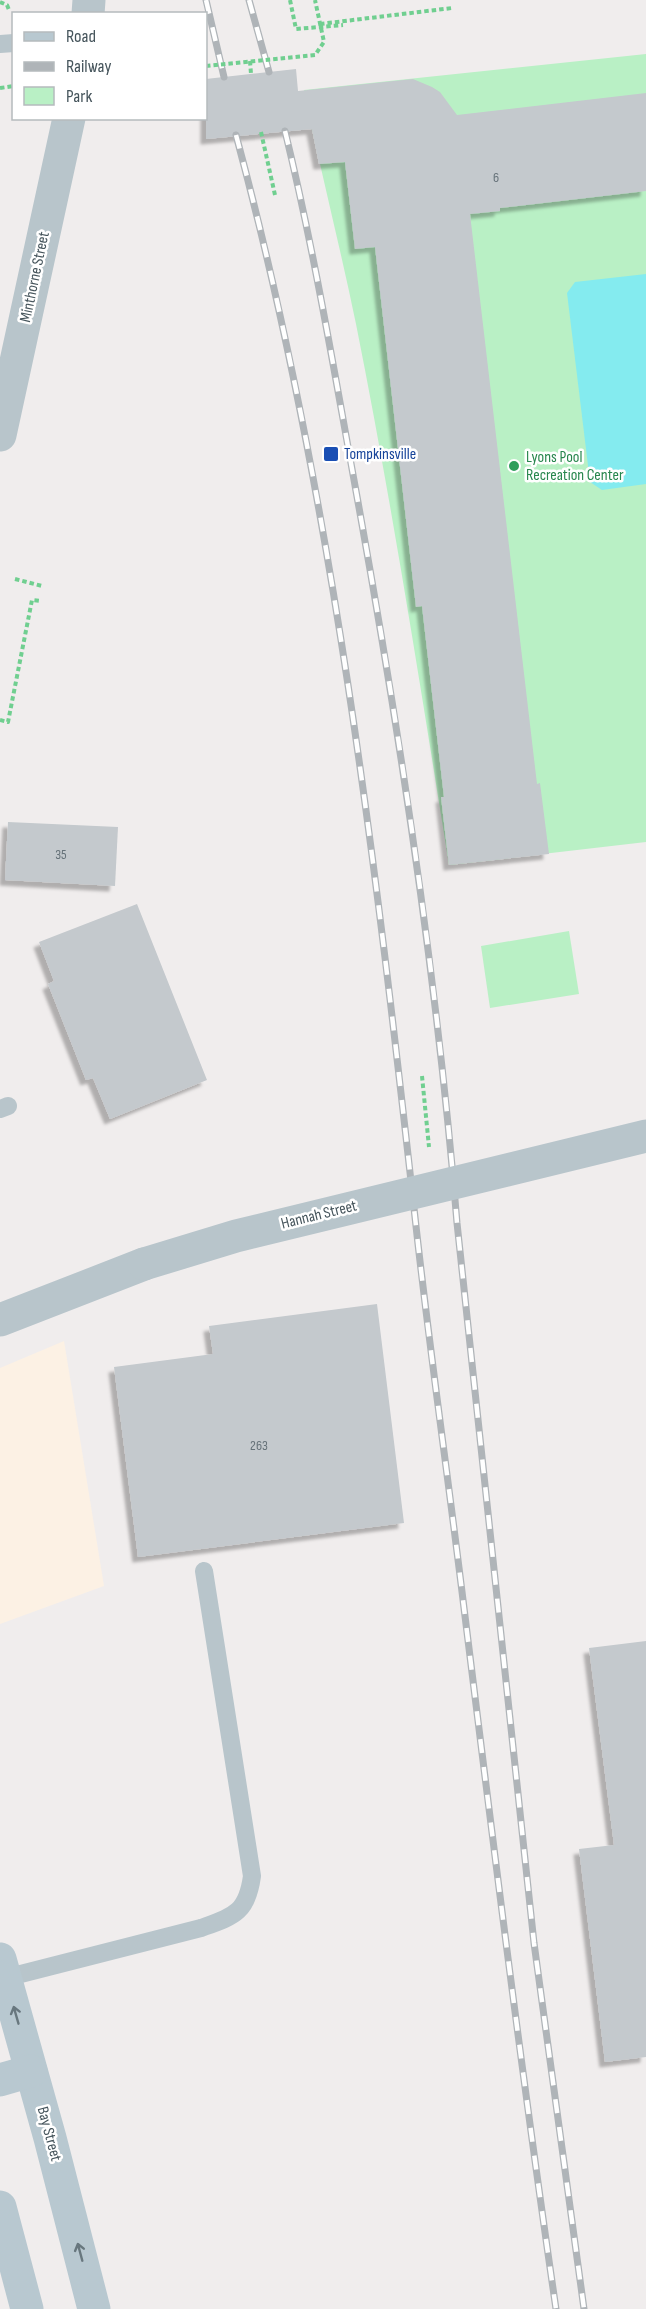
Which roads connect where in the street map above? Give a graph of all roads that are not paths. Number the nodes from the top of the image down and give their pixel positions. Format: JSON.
{"nodes":[{"id":1,"x":69,"y":120,"type":"edge"},
{"id":2,"x":0,"y":435,"type":"edge"},
{"id":3,"x":646,"y":1136,"type":"edge"},
{"id":4,"x":0,"y":1320,"type":"edge"},
{"id":5,"x":204,"y":1571,"type":"dead end"},
{"id":6,"x":2,"y":1972,"type":"edge"},
{"id":7,"x":32,"y":2071,"type":"junction"},
{"id":8,"x":0,"y":2080,"type":"edge"},
{"id":9,"x":0,"y":2208,"type":"edge"},
{"id":10,"x":27,"y":2309,"type":"edge"},
{"id":11,"x":94,"y":2309,"type":"edge"}],
"edges":[{"from":1,"to":2,"type":"street","name":"Minthorne Street"},
{"from":3,"to":4,"type":"street","name":"Hannah Street","bridge":true},
{"from":5,"to":6,"type":"lane"},
{"from":7,"to":6,"type":"main road","name":"Bay Street","one_way":true},
{"from":7,"to":8,"type":"main road"},
{"from":11,"to":7,"type":"main road","name":"Bay Street","one_way":true},
{"from":9,"to":10,"type":"main road"}]}
